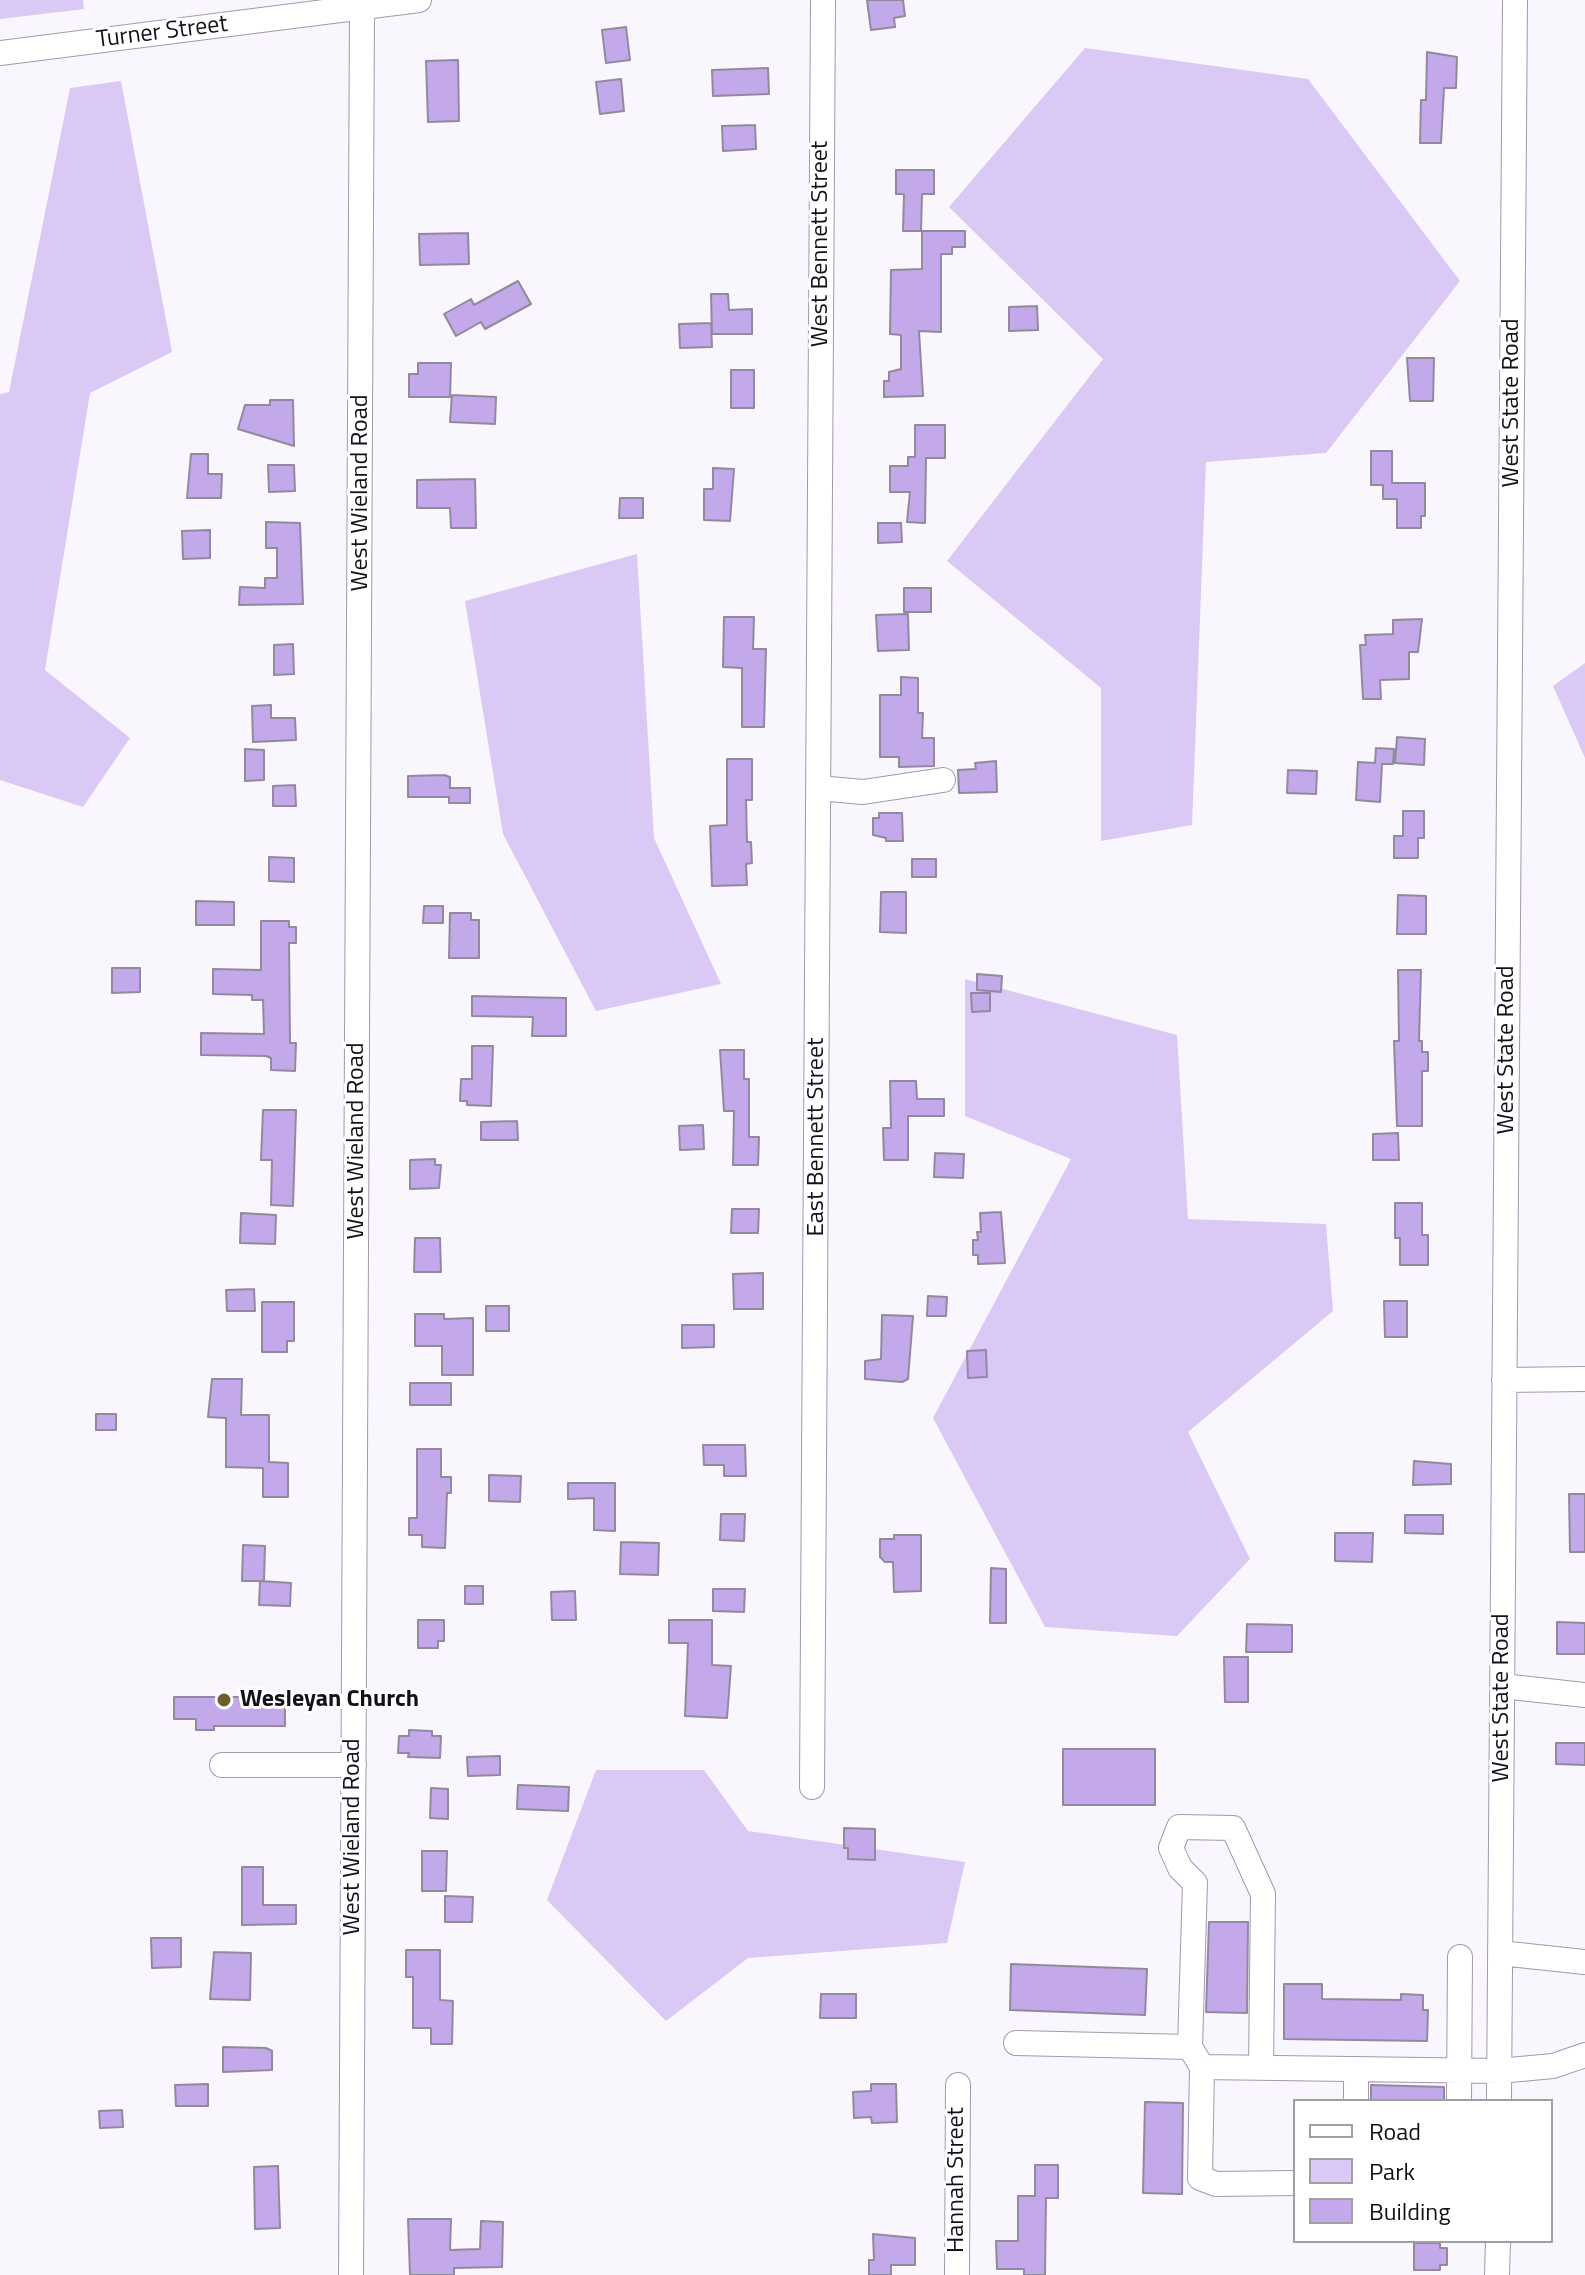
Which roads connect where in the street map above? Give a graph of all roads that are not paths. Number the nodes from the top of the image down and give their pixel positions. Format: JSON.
{"nodes":[{"id":1,"x":419,"y":0,"type":"edge"},
{"id":2,"x":823,"y":0,"type":"edge"},
{"id":3,"x":1515,"y":0,"type":"edge"},
{"id":4,"x":362,"y":7,"type":"junction"},
{"id":5,"x":0,"y":53,"type":"edge"},
{"id":6,"x":819,"y":488,"type":"joint"},
{"id":7,"x":943,"y":780,"type":"dead end"},
{"id":8,"x":818,"y":788,"type":"junction"},
{"id":9,"x":1585,"y":1379,"type":"edge"},
{"id":10,"x":1504,"y":1380,"type":"junction"},
{"id":11,"x":1502,"y":1686,"type":"junction"},
{"id":12,"x":1585,"y":1695,"type":"edge"},
{"id":13,"x":222,"y":1765,"type":"dead end"},
{"id":14,"x":354,"y":1765,"type":"junction"},
{"id":15,"x":812,"y":1787,"type":"dead end"},
{"id":16,"x":1500,"y":1953,"type":"junction"},
{"id":17,"x":1460,"y":1957,"type":"dead end"},
{"id":18,"x":1585,"y":1962,"type":"edge"},
{"id":19,"x":1016,"y":2043,"type":"dead end"},
{"id":20,"x":1585,"y":2055,"type":"edge"},
{"id":21,"x":1196,"y":2057,"type":"junction"},
{"id":22,"x":1261,"y":2068,"type":"junction"},
{"id":23,"x":1356,"y":2069,"type":"junction"},
{"id":24,"x":1459,"y":2070,"type":"junction"},
{"id":25,"x":1499,"y":2071,"type":"junction"},
{"id":26,"x":958,"y":2085,"type":"dead end"},
{"id":27,"x":1356,"y":2099,"type":"edge"},
{"id":28,"x":1459,"y":2099,"type":"edge"},
{"id":29,"x":1499,"y":2099,"type":"edge"},
{"id":30,"x":1293,"y":2183,"type":"edge"},
{"id":31,"x":1498,"y":2243,"type":"edge"},
{"id":32,"x":351,"y":2275,"type":"edge"},
{"id":33,"x":957,"y":2275,"type":"edge"},
{"id":34,"x":1497,"y":2275,"type":"edge"}],
"edges":[{"from":1,"to":4,"type":"street","name":"Turner Street"},
{"from":2,"to":6,"type":"street","name":"West Bennett Street"},
{"from":3,"to":10,"type":"street","name":"West State Road"},
{"from":4,"to":5,"type":"street","name":"Turner Street"},
{"from":4,"to":14,"type":"street","name":"West Wieland Road"},
{"from":6,"to":8,"type":"street","name":"East Bennett Street"},
{"from":7,"to":8,"type":"street"},
{"from":8,"to":15,"type":"street","name":"East Bennett Street"},
{"from":9,"to":10,"type":"street"},
{"from":10,"to":11,"type":"street","name":"West State Road"},
{"from":11,"to":12,"type":"street"},
{"from":11,"to":16,"type":"street","name":"West State Road"},
{"from":13,"to":14,"type":"street"},
{"from":14,"to":32,"type":"street","name":"West Wieland Road"},
{"from":16,"to":18,"type":"street"},
{"from":16,"to":25,"type":"street","name":"West State Road"},
{"from":17,"to":24,"type":"street"},
{"from":19,"to":21,"type":"street"},
{"from":20,"to":25,"type":"street"},
{"from":21,"to":22,"type":"street"},
{"from":21,"to":22,"type":"street"},
{"from":21,"to":30,"type":"street"},
{"from":22,"to":23,"type":"street"},
{"from":23,"to":24,"type":"street"},
{"from":23,"to":27,"type":"street"},
{"from":24,"to":25,"type":"street"},
{"from":24,"to":28,"type":"street"},
{"from":25,"to":29,"type":"street","name":"West State Road"},
{"from":26,"to":33,"type":"street","name":"Hannah Street"},
{"from":31,"to":34,"type":"street"}]}
